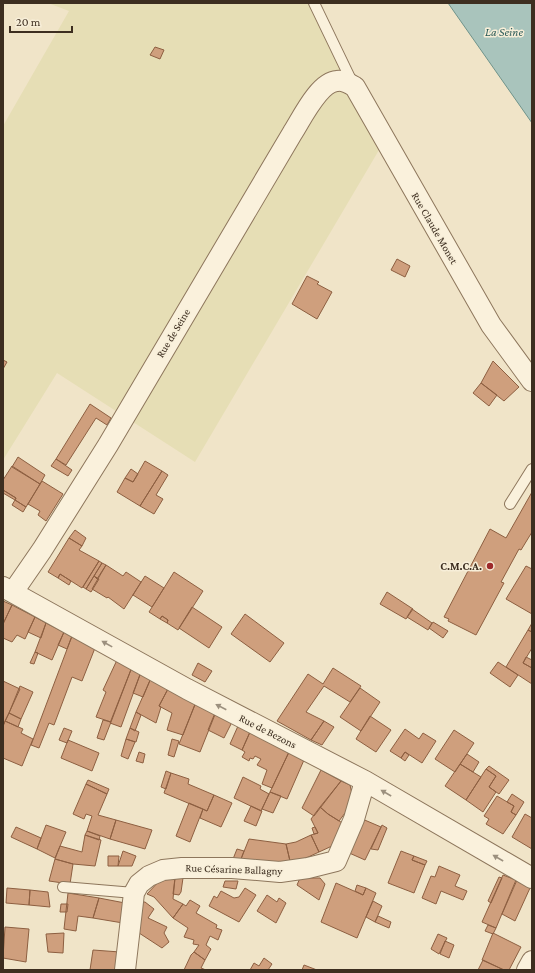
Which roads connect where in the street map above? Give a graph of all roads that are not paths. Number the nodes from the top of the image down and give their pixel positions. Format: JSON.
{"nodes":[{"id":1,"x":314,"y":3,"type":"edge"},
{"id":2,"x":346,"y":84,"type":"junction"},
{"id":3,"x":532,"y":381,"type":"edge"},
{"id":4,"x":532,"y":469,"type":"edge"},
{"id":5,"x":510,"y":504,"type":"dead end"},
{"id":6,"x":8,"y":589,"type":"edge"},
{"id":7,"x":365,"y":781,"type":"junction"},
{"id":8,"x":532,"y":878,"type":"edge"},
{"id":9,"x":63,"y":887,"type":"dead end"},
{"id":10,"x":134,"y":893,"type":"junction"},
{"id":11,"x":532,"y":961,"type":"edge"},
{"id":12,"x":125,"y":970,"type":"edge"},
{"id":13,"x":527,"y":970,"type":"edge"}],
"edges":[{"from":1,"to":2,"type":"lane"},
{"from":2,"to":3,"type":"street","name":"Rue Claude Monet"},
{"from":2,"to":6,"type":"street","name":"Rue de Seine"},
{"from":4,"to":5,"type":"lane"},
{"from":7,"to":6,"type":"street","name":"Rue de Bezons","one_way":true},
{"from":8,"to":7,"type":"street","name":"Rue de Bezons","one_way":true},
{"from":7,"to":10,"type":"street","name":"Rue Césarine Ballagny"},
{"from":9,"to":10,"type":"lane"},
{"from":10,"to":12,"type":"street"},
{"from":11,"to":13,"type":"street"}]}
